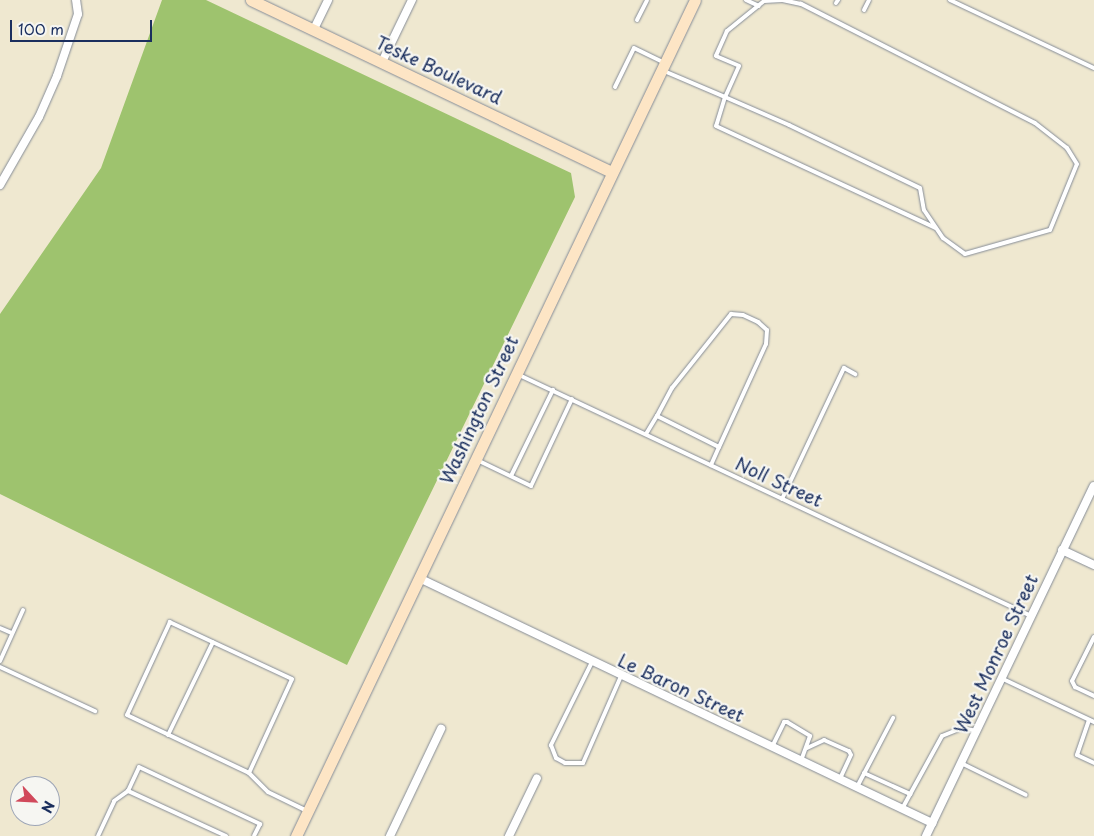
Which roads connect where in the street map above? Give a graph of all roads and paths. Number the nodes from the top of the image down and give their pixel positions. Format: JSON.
{"nodes":[{"id":1,"x":76,"y":0,"type":"edge"},
{"id":2,"x":251,"y":0,"type":"edge"},
{"id":3,"x":328,"y":0,"type":"edge"},
{"id":4,"x":412,"y":0,"type":"edge"},
{"id":5,"x":647,"y":0,"type":"edge"},
{"id":6,"x":695,"y":0,"type":"edge"},
{"id":7,"x":746,"y":0,"type":"edge"},
{"id":8,"x":869,"y":0,"type":"edge"},
{"id":9,"x":950,"y":0,"type":"edge"},
{"id":10,"x":759,"y":6,"type":"junction"},
{"id":11,"x":864,"y":10,"type":"dead end"},
{"id":12,"x":637,"y":20,"type":"dead end"},
{"id":13,"x":314,"y":29,"type":"junction"},
{"id":14,"x":382,"y":62,"type":"junction"},
{"id":15,"x":664,"y":66,"type":"junction"},
{"id":16,"x":1094,"y":68,"type":"edge"},
{"id":17,"x":615,"y":87,"type":"dead end"},
{"id":18,"x":725,"y":97,"type":"junction"},
{"id":19,"x":612,"y":172,"type":"junction"},
{"id":20,"x":0,"y":185,"type":"edge"},
{"id":21,"x":936,"y":228,"type":"junction"},
{"id":22,"x":516,"y":374,"type":"junction"},
{"id":23,"x":856,"y":374,"type":"dead end"},
{"id":24,"x":553,"y":390,"type":"junction"},
{"id":25,"x":572,"y":400,"type":"junction"},
{"id":26,"x":657,"y":416,"type":"junction"},
{"id":27,"x":646,"y":434,"type":"junction"},
{"id":28,"x":719,"y":448,"type":"junction"},
{"id":29,"x":475,"y":459,"type":"junction"},
{"id":30,"x":710,"y":465,"type":"junction"},
{"id":31,"x":511,"y":476,"type":"junction"},
{"id":32,"x":1094,"y":487,"type":"edge"},
{"id":33,"x":782,"y":499,"type":"junction"},
{"id":34,"x":1062,"y":550,"type":"junction"},
{"id":35,"x":1094,"y":565,"type":"edge"},
{"id":36,"x":419,"y":578,"type":"junction"},
{"id":37,"x":23,"y":610,"type":"dead end"},
{"id":38,"x":1031,"y":616,"type":"junction"},
{"id":39,"x":0,"y":628,"type":"edge"},
{"id":40,"x":12,"y":633,"type":"junction"},
{"id":41,"x":1094,"y":638,"type":"edge"},
{"id":42,"x":213,"y":642,"type":"junction"},
{"id":43,"x":0,"y":661,"type":"edge"},
{"id":44,"x":592,"y":662,"type":"junction"},
{"id":45,"x":0,"y":667,"type":"edge"},
{"id":46,"x":622,"y":676,"type":"junction"},
{"id":47,"x":1003,"y":679,"type":"junction"},
{"id":48,"x":1094,"y":696,"type":"edge"},
{"id":49,"x":95,"y":711,"type":"dead end"},
{"id":50,"x":892,"y":718,"type":"dead end"},
{"id":51,"x":1089,"y":720,"type":"junction"},
{"id":52,"x":1094,"y":722,"type":"edge"},
{"id":53,"x":441,"y":729,"type":"dead end"},
{"id":54,"x":977,"y":731,"type":"junction"},
{"id":55,"x":168,"y":735,"type":"junction"},
{"id":56,"x":772,"y":747,"type":"junction"},
{"id":57,"x":807,"y":748,"type":"junction"},
{"id":58,"x":801,"y":761,"type":"junction"},
{"id":59,"x":961,"y":763,"type":"junction"},
{"id":60,"x":1094,"y":763,"type":"edge"},
{"id":61,"x":249,"y":773,"type":"junction"},
{"id":62,"x":864,"y":773,"type":"junction"},
{"id":63,"x":537,"y":778,"type":"dead end"},
{"id":64,"x":840,"y":779,"type":"junction"},
{"id":65,"x":857,"y":787,"type":"junction"},
{"id":66,"x":128,"y":792,"type":"junction"},
{"id":67,"x":910,"y":794,"type":"junction"},
{"id":68,"x":1026,"y":795,"type":"dead end"},
{"id":69,"x":902,"y":809,"type":"junction"},
{"id":70,"x":307,"y":811,"type":"junction"},
{"id":71,"x":932,"y":823,"type":"junction"},
{"id":72,"x":98,"y":836,"type":"edge"},
{"id":73,"x":226,"y":836,"type":"edge"},
{"id":74,"x":254,"y":836,"type":"edge"},
{"id":75,"x":296,"y":836,"type":"edge"},
{"id":76,"x":390,"y":836,"type":"edge"},
{"id":77,"x":509,"y":836,"type":"edge"},
{"id":78,"x":926,"y":836,"type":"edge"}],
"edges":[{"from":1,"to":20,"type":"street"},
{"from":2,"to":13,"type":"main road","name":"Teske Boulevard"},
{"from":3,"to":13,"type":"street"},
{"from":4,"to":14,"type":"street"},
{"from":5,"to":12,"type":"lane"},
{"from":6,"to":15,"type":"main road","name":"Washington Street"},
{"from":7,"to":10,"type":"lane"},
{"from":8,"to":11,"type":"lane"},
{"from":9,"to":16,"type":"lane"},
{"from":10,"to":18,"type":"lane"},
{"from":10,"to":21,"type":"lane"},
{"from":13,"to":14,"type":"main road","name":"Teske Boulevard"},
{"from":14,"to":19,"type":"main road","name":"Teske Boulevard"},
{"from":15,"to":17,"type":"lane"},
{"from":15,"to":18,"type":"lane"},
{"from":15,"to":19,"type":"main road","name":"Washington Street"},
{"from":18,"to":21,"type":"lane"},
{"from":18,"to":21,"type":"lane"},
{"from":19,"to":22,"type":"main road","name":"Washington Street"},
{"from":22,"to":24,"type":"lane","name":"Noll Street"},
{"from":22,"to":29,"type":"main road","name":"Washington Street"},
{"from":23,"to":33,"type":"lane"},
{"from":24,"to":25,"type":"lane","name":"Noll Street"},
{"from":24,"to":31,"type":"lane"},
{"from":25,"to":27,"type":"lane","name":"Noll Street"},
{"from":25,"to":31,"type":"lane"},
{"from":26,"to":27,"type":"lane"},
{"from":26,"to":28,"type":"lane"},
{"from":26,"to":28,"type":"lane"},
{"from":27,"to":30,"type":"lane","name":"Noll Street"},
{"from":28,"to":30,"type":"lane"},
{"from":29,"to":31,"type":"lane"},
{"from":29,"to":36,"type":"main road","name":"Washington Street"},
{"from":30,"to":33,"type":"lane","name":"Noll Street"},
{"from":32,"to":34,"type":"street","name":"West Monroe Street"},
{"from":33,"to":38,"type":"lane","name":"Noll Street"},
{"from":34,"to":35,"type":"street"},
{"from":34,"to":38,"type":"street","name":"West Monroe Street"},
{"from":36,"to":44,"type":"street","name":"Le Baron Street"},
{"from":36,"to":70,"type":"main road","name":"Washington Street"},
{"from":37,"to":40,"type":"lane"},
{"from":38,"to":47,"type":"street","name":"West Monroe Street"},
{"from":39,"to":40,"type":"lane"},
{"from":40,"to":43,"type":"lane"},
{"from":41,"to":48,"type":"lane"},
{"from":42,"to":55,"type":"lane"},
{"from":42,"to":55,"type":"lane"},
{"from":42,"to":61,"type":"lane"},
{"from":44,"to":46,"type":"street","name":"Le Baron Street"},
{"from":44,"to":46,"type":"lane"},
{"from":45,"to":49,"type":"lane"},
{"from":46,"to":56,"type":"street","name":"Le Baron Street"},
{"from":47,"to":51,"type":"lane"},
{"from":47,"to":54,"type":"street","name":"West Monroe Street"},
{"from":50,"to":62,"type":"lane"},
{"from":51,"to":52,"type":"lane"},
{"from":51,"to":60,"type":"lane"},
{"from":53,"to":76,"type":"street"},
{"from":54,"to":59,"type":"street","name":"West Monroe Street"},
{"from":54,"to":67,"type":"lane"},
{"from":55,"to":61,"type":"lane"},
{"from":56,"to":57,"type":"lane"},
{"from":56,"to":58,"type":"street","name":"Le Baron Street"},
{"from":57,"to":58,"type":"lane"},
{"from":57,"to":64,"type":"lane"},
{"from":58,"to":64,"type":"street","name":"Le Baron Street"},
{"from":59,"to":68,"type":"lane"},
{"from":59,"to":71,"type":"street","name":"West Monroe Street"},
{"from":61,"to":70,"type":"lane"},
{"from":62,"to":65,"type":"lane"},
{"from":62,"to":67,"type":"lane"},
{"from":63,"to":77,"type":"street"},
{"from":64,"to":65,"type":"street","name":"Le Baron Street"},
{"from":65,"to":69,"type":"street","name":"Le Baron Street"},
{"from":66,"to":72,"type":"lane"},
{"from":66,"to":73,"type":"lane"},
{"from":66,"to":74,"type":"lane"},
{"from":67,"to":69,"type":"lane"},
{"from":69,"to":71,"type":"street","name":"Le Baron Street"},
{"from":70,"to":75,"type":"main road","name":"Washington Street"},
{"from":71,"to":78,"type":"street","name":"West Monroe Street"}]}
